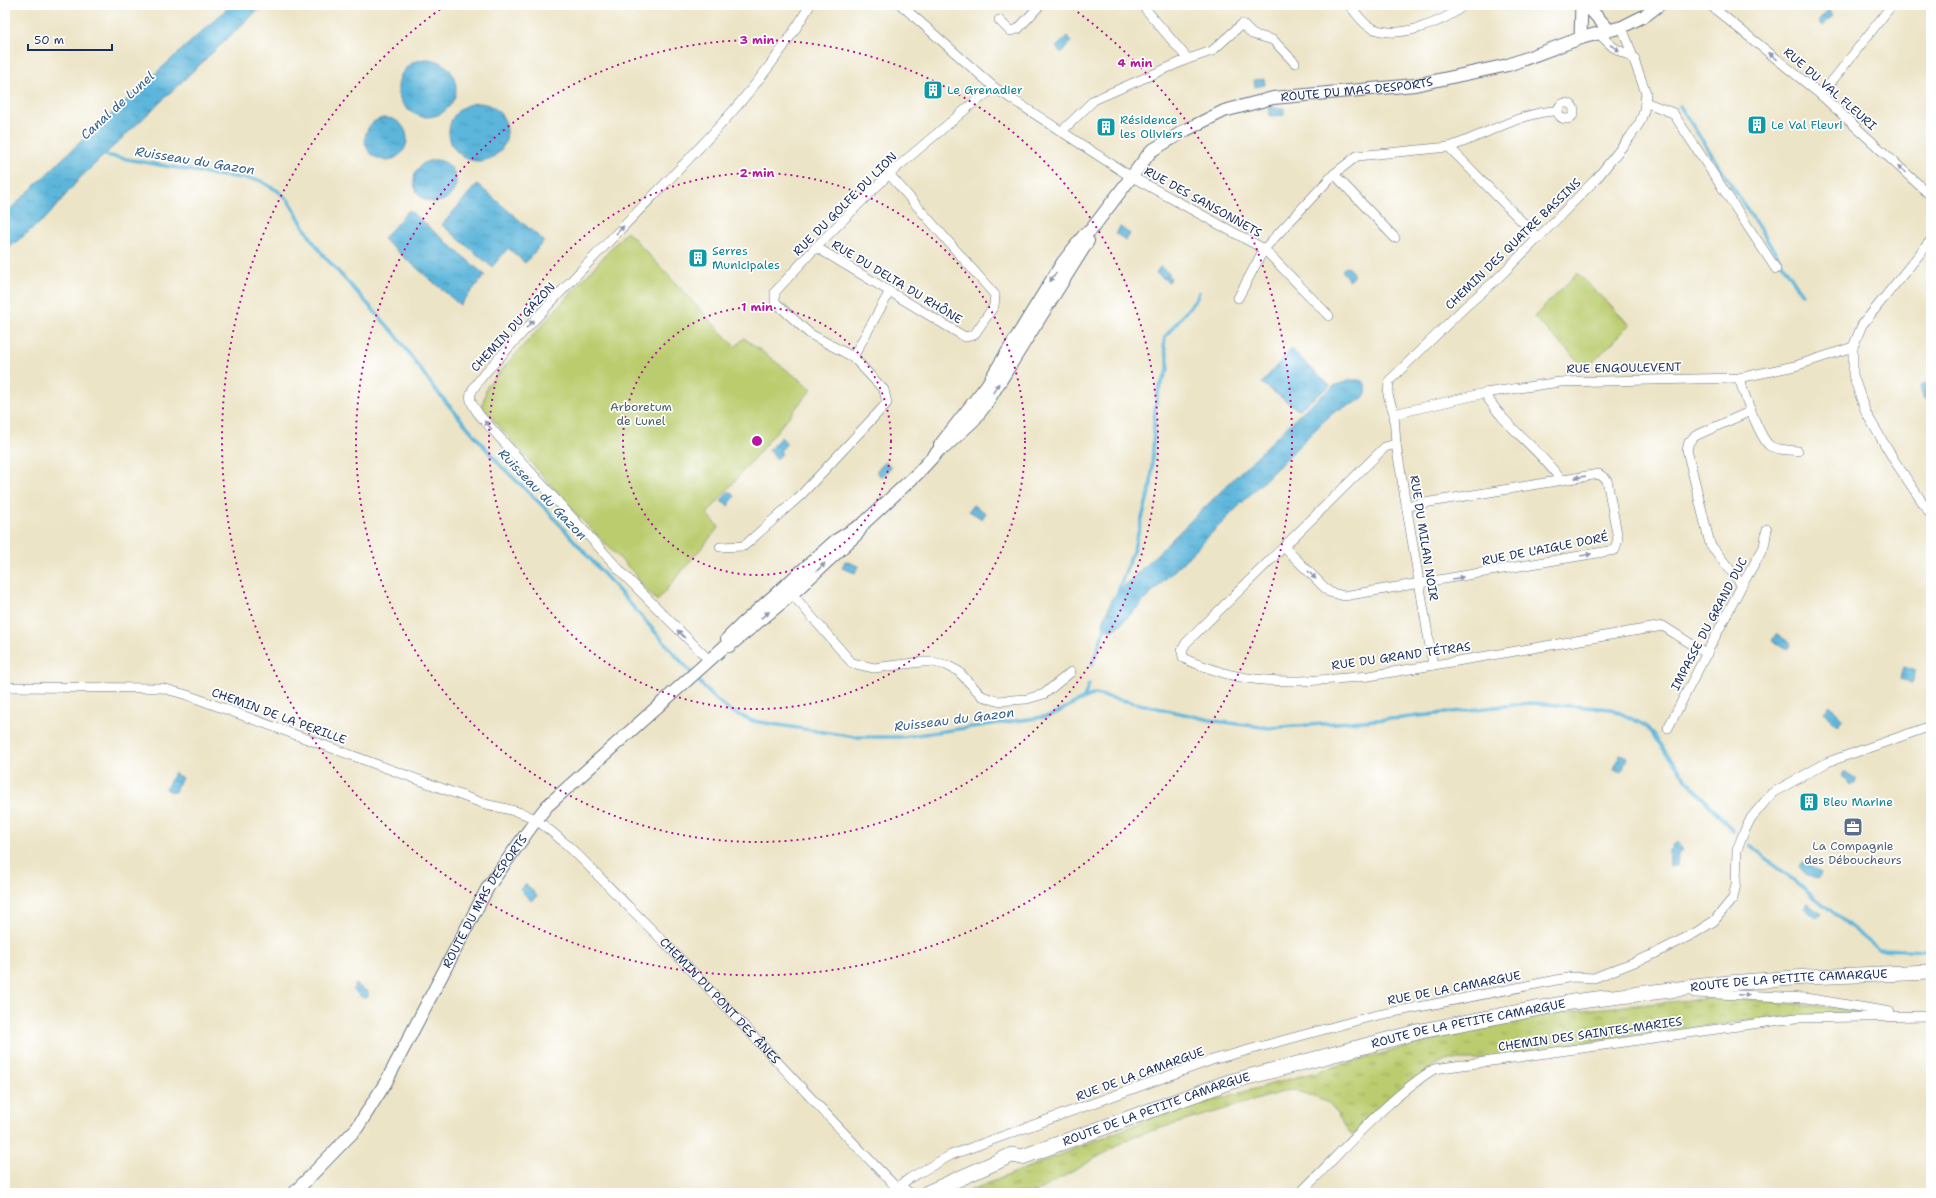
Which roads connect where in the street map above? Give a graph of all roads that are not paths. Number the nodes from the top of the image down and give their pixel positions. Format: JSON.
{"nodes":[{"id":1,"x":810,"y":5,"type":"edge"},
{"id":2,"x":901,"y":5,"type":"edge"},
{"id":3,"x":1040,"y":5,"type":"edge"},
{"id":4,"x":1142,"y":5,"type":"edge"},
{"id":5,"x":1349,"y":5,"type":"edge"},
{"id":6,"x":1464,"y":5,"type":"edge"},
{"id":7,"x":1581,"y":5,"type":"edge"},
{"id":8,"x":1659,"y":5,"type":"edge"},
{"id":9,"x":1710,"y":5,"type":"edge"},
{"id":10,"x":1892,"y":5,"type":"edge"},
{"id":11,"x":999,"y":20,"type":"dead end"},
{"id":12,"x":1622,"y":27,"type":"junction"},
{"id":13,"x":1603,"y":32,"type":"junction"},
{"id":14,"x":1581,"y":38,"type":"junction"},
{"id":15,"x":1188,"y":59,"type":"junction"},
{"id":16,"x":1635,"y":60,"type":"junction"},
{"id":17,"x":1294,"y":63,"type":"dead end"},
{"id":18,"x":995,"y":88,"type":"junction"},
{"id":19,"x":1821,"y":95,"type":"junction"},
{"id":20,"x":1645,"y":102,"type":"junction"},
{"id":21,"x":1558,"y":111,"type":"dead end"},
{"id":22,"x":1061,"y":132,"type":"junction"},
{"id":23,"x":1449,"y":147,"type":"junction"},
{"id":24,"x":889,"y":174,"type":"junction"},
{"id":25,"x":1334,"y":174,"type":"junction"},
{"id":26,"x":1132,"y":176,"type":"junction"},
{"id":27,"x":1931,"y":196,"type":"edge"},
{"id":28,"x":1395,"y":238,"type":"dead end"},
{"id":29,"x":1538,"y":238,"type":"junction"},
{"id":30,"x":1931,"y":240,"type":"edge"},
{"id":31,"x":816,"y":247,"type":"junction"},
{"id":32,"x":1264,"y":249,"type":"junction"},
{"id":33,"x":1776,"y":269,"type":"dead end"},
{"id":34,"x":889,"y":293,"type":"junction"},
{"id":35,"x":1238,"y":298,"type":"dead end"},
{"id":36,"x":1329,"y":316,"type":"dead end"},
{"id":37,"x":1853,"y":347,"type":"junction"},
{"id":38,"x":853,"y":357,"type":"junction"},
{"id":39,"x":1739,"y":378,"type":"junction"},
{"id":40,"x":1485,"y":393,"type":"junction"},
{"id":41,"x":1751,"y":411,"type":"junction"},
{"id":42,"x":1394,"y":414,"type":"junction"},
{"id":43,"x":1396,"y":444,"type":"junction"},
{"id":44,"x":1798,"y":451,"type":"dead end"},
{"id":45,"x":1560,"y":479,"type":"junction"},
{"id":46,"x":1406,"y":506,"type":"junction"},
{"id":47,"x":1931,"y":515,"type":"edge"},
{"id":48,"x":1767,"y":529,"type":"dead end"},
{"id":49,"x":720,"y":547,"type":"dead end"},
{"id":50,"x":1284,"y":547,"type":"junction"},
{"id":51,"x":1420,"y":584,"type":"junction"},
{"id":52,"x":1742,"y":585,"type":"junction"},
{"id":53,"x":788,"y":590,"type":"junction"},
{"id":54,"x":1707,"y":654,"type":"junction"},
{"id":55,"x":705,"y":664,"type":"junction"},
{"id":56,"x":1433,"y":665,"type":"junction"},
{"id":57,"x":1071,"y":672,"type":"dead end"},
{"id":58,"x":5,"y":686,"type":"edge"},
{"id":59,"x":1931,"y":726,"type":"edge"},
{"id":60,"x":1668,"y":728,"type":"dead end"},
{"id":61,"x":536,"y":820,"type":"junction"},
{"id":62,"x":1931,"y":972,"type":"edge"},
{"id":63,"x":1649,"y":992,"type":"junction"},
{"id":64,"x":1913,"y":1016,"type":"junction"},
{"id":65,"x":1931,"y":1016,"type":"edge"},
{"id":66,"x":1022,"y":1157,"type":"junction"},
{"id":67,"x":897,"y":1191,"type":"edge"},
{"id":68,"x":930,"y":1192,"type":"edge"},
{"id":69,"x":294,"y":1193,"type":"edge"},
{"id":70,"x":910,"y":1193,"type":"edge"},
{"id":71,"x":952,"y":1193,"type":"edge"},
{"id":72,"x":1300,"y":1193,"type":"edge"}],
"edges":[{"from":55,"to":1,"type":"street","name":"CHEMIN DU GAZON","one_way":true},
{"from":2,"to":18,"type":"street","name":"RUE DES SANSONNETS"},
{"from":3,"to":11,"type":"street"},
{"from":4,"to":15,"type":"street"},
{"from":5,"to":6,"type":"street"},
{"from":7,"to":13,"type":"street"},
{"from":7,"to":14,"type":"street"},
{"from":8,"to":12,"type":"street","name":"ROUTE DU MAS DESPORTS"},
{"from":19,"to":9,"type":"street","name":"RUE DU VAL FLEURI","one_way":true},
{"from":10,"to":19,"type":"street"},
{"from":12,"to":13,"type":"street","name":"ROUTE DU MAS DESPORTS"},
{"from":12,"to":16,"type":"street","name":"CHEMIN DES QUATRE BASSINS"},
{"from":13,"to":14,"type":"street","name":"ROUTE DU MAS DESPORTS"},
{"from":13,"to":16,"type":"street","one_way":true},
{"from":14,"to":26,"type":"street","name":"ROUTE DU MAS DESPORTS"},
{"from":15,"to":17,"type":"street"},
{"from":15,"to":22,"type":"street"},
{"from":16,"to":20,"type":"street","name":"CHEMIN DES QUATRE BASSINS"},
{"from":18,"to":22,"type":"street","name":"RUE DES SANSONNETS"},
{"from":18,"to":24,"type":"street","name":"RUE DU GOLFE DU LION"},
{"from":27,"to":19,"type":"street","name":"RUE DU VAL FLEURI","one_way":true},
{"from":20,"to":29,"type":"street","name":"CHEMIN DES QUATRE BASSINS"},
{"from":20,"to":33,"type":"street"},
{"from":21,"to":23,"type":"street"},
{"from":22,"to":26,"type":"street","name":"RUE DES SANSONNETS"},
{"from":23,"to":25,"type":"street"},
{"from":23,"to":29,"type":"street"},
{"from":24,"to":31,"type":"street","name":"RUE DU GOLFE DU LION"},
{"from":24,"to":34,"type":"street","name":"RUE DU DELTA DU RHÔNE"},
{"from":25,"to":28,"type":"street"},
{"from":25,"to":32,"type":"street"},
{"from":26,"to":32,"type":"street","name":"RUE DES SANSONNETS"},
{"from":26,"to":53,"type":"street","name":"ROUTE DU MAS DESPORTS"},
{"from":29,"to":42,"type":"street","name":"CHEMIN DES QUATRE BASSINS"},
{"from":30,"to":37,"type":"street"},
{"from":31,"to":34,"type":"street","name":"RUE DU DELTA DU RHÔNE"},
{"from":31,"to":38,"type":"street","name":"RUE DU GOLFE DU LION"},
{"from":32,"to":35,"type":"street"},
{"from":32,"to":36,"type":"street","name":"RUE DES SANSONNETS"},
{"from":34,"to":38,"type":"street"},
{"from":37,"to":39,"type":"street","name":"RUE ENGOULEVENT"},
{"from":37,"to":47,"type":"street"},
{"from":38,"to":49,"type":"street","name":"RUE DU GOLFE DU LION"},
{"from":39,"to":40,"type":"street","name":"RUE ENGOULEVENT"},
{"from":39,"to":41,"type":"street"},
{"from":40,"to":42,"type":"street","name":"RUE ENGOULEVENT"},
{"from":40,"to":45,"type":"street"},
{"from":41,"to":44,"type":"street"},
{"from":41,"to":52,"type":"street"},
{"from":42,"to":43,"type":"street","name":"RUE DU MILAN NOIR"},
{"from":43,"to":46,"type":"street","name":"RUE DU MILAN NOIR"},
{"from":43,"to":50,"type":"street","name":"RUE DU GRAND TÉTRAS"},
{"from":45,"to":46,"type":"street","name":"RUE DE L'AIGLE DORÉ"},
{"from":51,"to":45,"type":"street","name":"RUE DE L'AIGLE DORÉ","one_way":true},
{"from":46,"to":51,"type":"street","name":"RUE DU MILAN NOIR"},
{"from":48,"to":52,"type":"street","name":"IMPASSE DU GRAND DUC"},
{"from":50,"to":51,"type":"street","one_way":true},
{"from":50,"to":56,"type":"street","name":"RUE DU GRAND TÉTRAS"},
{"from":51,"to":56,"type":"street","name":"RUE DU MILAN NOIR"},
{"from":52,"to":54,"type":"street","name":"IMPASSE DU GRAND DUC"},
{"from":53,"to":55,"type":"street","name":"ROUTE DU MAS DESPORTS"},
{"from":53,"to":57,"type":"street"},
{"from":54,"to":56,"type":"street","name":"RUE DU GRAND TÉTRAS"},
{"from":54,"to":60,"type":"street","name":"IMPASSE DU GRAND DUC"},
{"from":55,"to":61,"type":"street","name":"ROUTE DU MAS DESPORTS"},
{"from":58,"to":61,"type":"street","name":"CHEMIN DE LA PERILLE"},
{"from":59,"to":67,"type":"street","name":"RUE DE LA CAMARGUE"},
{"from":61,"to":67,"type":"street","name":"CHEMIN DU PONT DES ÂNES"},
{"from":61,"to":69,"type":"street","name":"ROUTE DU MAS DESPORTS"},
{"from":62,"to":63,"type":"main road","name":"ROUTE DE LA PETITE CAMARGUE"},
{"from":63,"to":64,"type":"street","one_way":true},
{"from":63,"to":66,"type":"main road","name":"ROUTE DE LA PETITE CAMARGUE"},
{"from":64,"to":65,"type":"street","name":"CHEMIN DES SAINTES-MARIES"},
{"from":64,"to":72,"type":"street","name":"CHEMIN DES SAINTES-MARIES"},
{"from":66,"to":68,"type":"main road","name":"ROUTE DE LA PETITE CAMARGUE"},
{"from":66,"to":71,"type":"main road","name":"ROUTE DE LA PETITE CAMARGUE"},
{"from":67,"to":70,"type":"street","name":"CHEMIN DU PONT DES ÂNES"}]}
